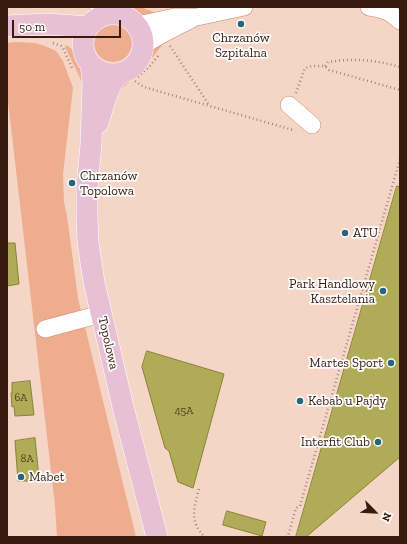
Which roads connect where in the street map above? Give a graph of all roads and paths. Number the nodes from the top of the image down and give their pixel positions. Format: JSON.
{"nodes":[{"id":1,"x":244,"y":7,"type":"edge"},
{"id":2,"x":369,"y":7,"type":"edge"},
{"id":3,"x":103,"y":14,"type":"edge"},
{"id":4,"x":197,"y":16,"type":"junction"},
{"id":5,"x":400,"y":21,"type":"edge"},
{"id":6,"x":137,"y":25,"type":"junction"},
{"id":7,"x":17,"y":26,"type":"edge"},
{"id":8,"x":167,"y":42,"type":"dead end"},
{"id":9,"x":151,"y":50,"type":"junction"},
{"id":10,"x":87,"y":57,"type":"junction"},
{"id":11,"x":325,"y":66,"type":"junction"},
{"id":12,"x":400,"y":67,"type":"edge"},
{"id":13,"x":129,"y":79,"type":"junction"},
{"id":14,"x":400,"y":90,"type":"edge"},
{"id":15,"x":292,"y":102,"type":"joint"},
{"id":16,"x":209,"y":106,"type":"junction"},
{"id":17,"x":304,"y":128,"type":"joint"},
{"id":18,"x":91,"y":144,"type":"junction"},
{"id":19,"x":400,"y":159,"type":"edge"},
{"id":20,"x":101,"y":314,"type":"junction"},
{"id":21,"x":45,"y":329,"type":"dead end"},
{"id":22,"x":199,"y":489,"type":"dead end"},
{"id":23,"x":157,"y":537,"type":"edge"},
{"id":24,"x":205,"y":537,"type":"edge"},
{"id":25,"x":286,"y":537,"type":"edge"}],
"edges":[{"from":1,"to":4,"type":"street"},
{"from":2,"to":5,"type":"street"},
{"from":3,"to":6,"type":"main road"},
{"from":3,"to":7,"type":"main road"},
{"from":3,"to":10,"type":"main road","name":"Topolowa"},
{"from":4,"to":6,"type":"street"},
{"from":4,"to":9,"type":"street"},
{"from":6,"to":9,"type":"main road"},
{"from":7,"to":10,"type":"main road"},
{"from":8,"to":16,"type":"path"},
{"from":9,"to":13,"type":"main road","name":"Topolowa"},
{"from":9,"to":13,"type":"path"},
{"from":10,"to":13,"type":"main road"},
{"from":10,"to":18,"type":"main road","name":"Topolowa"},
{"from":11,"to":12,"type":"path"},
{"from":11,"to":14,"type":"path"},
{"from":11,"to":15,"type":"path"},
{"from":13,"to":16,"type":"path"},
{"from":13,"to":18,"type":"main road","name":"Topolowa"},
{"from":15,"to":17,"type":"street"},
{"from":16,"to":17,"type":"path"},
{"from":18,"to":20,"type":"main road","name":"Topolowa"},
{"from":19,"to":25,"type":"path"},
{"from":20,"to":21,"type":"street"},
{"from":20,"to":23,"type":"main road","name":"Topolowa"},
{"from":22,"to":24,"type":"path"}]}
